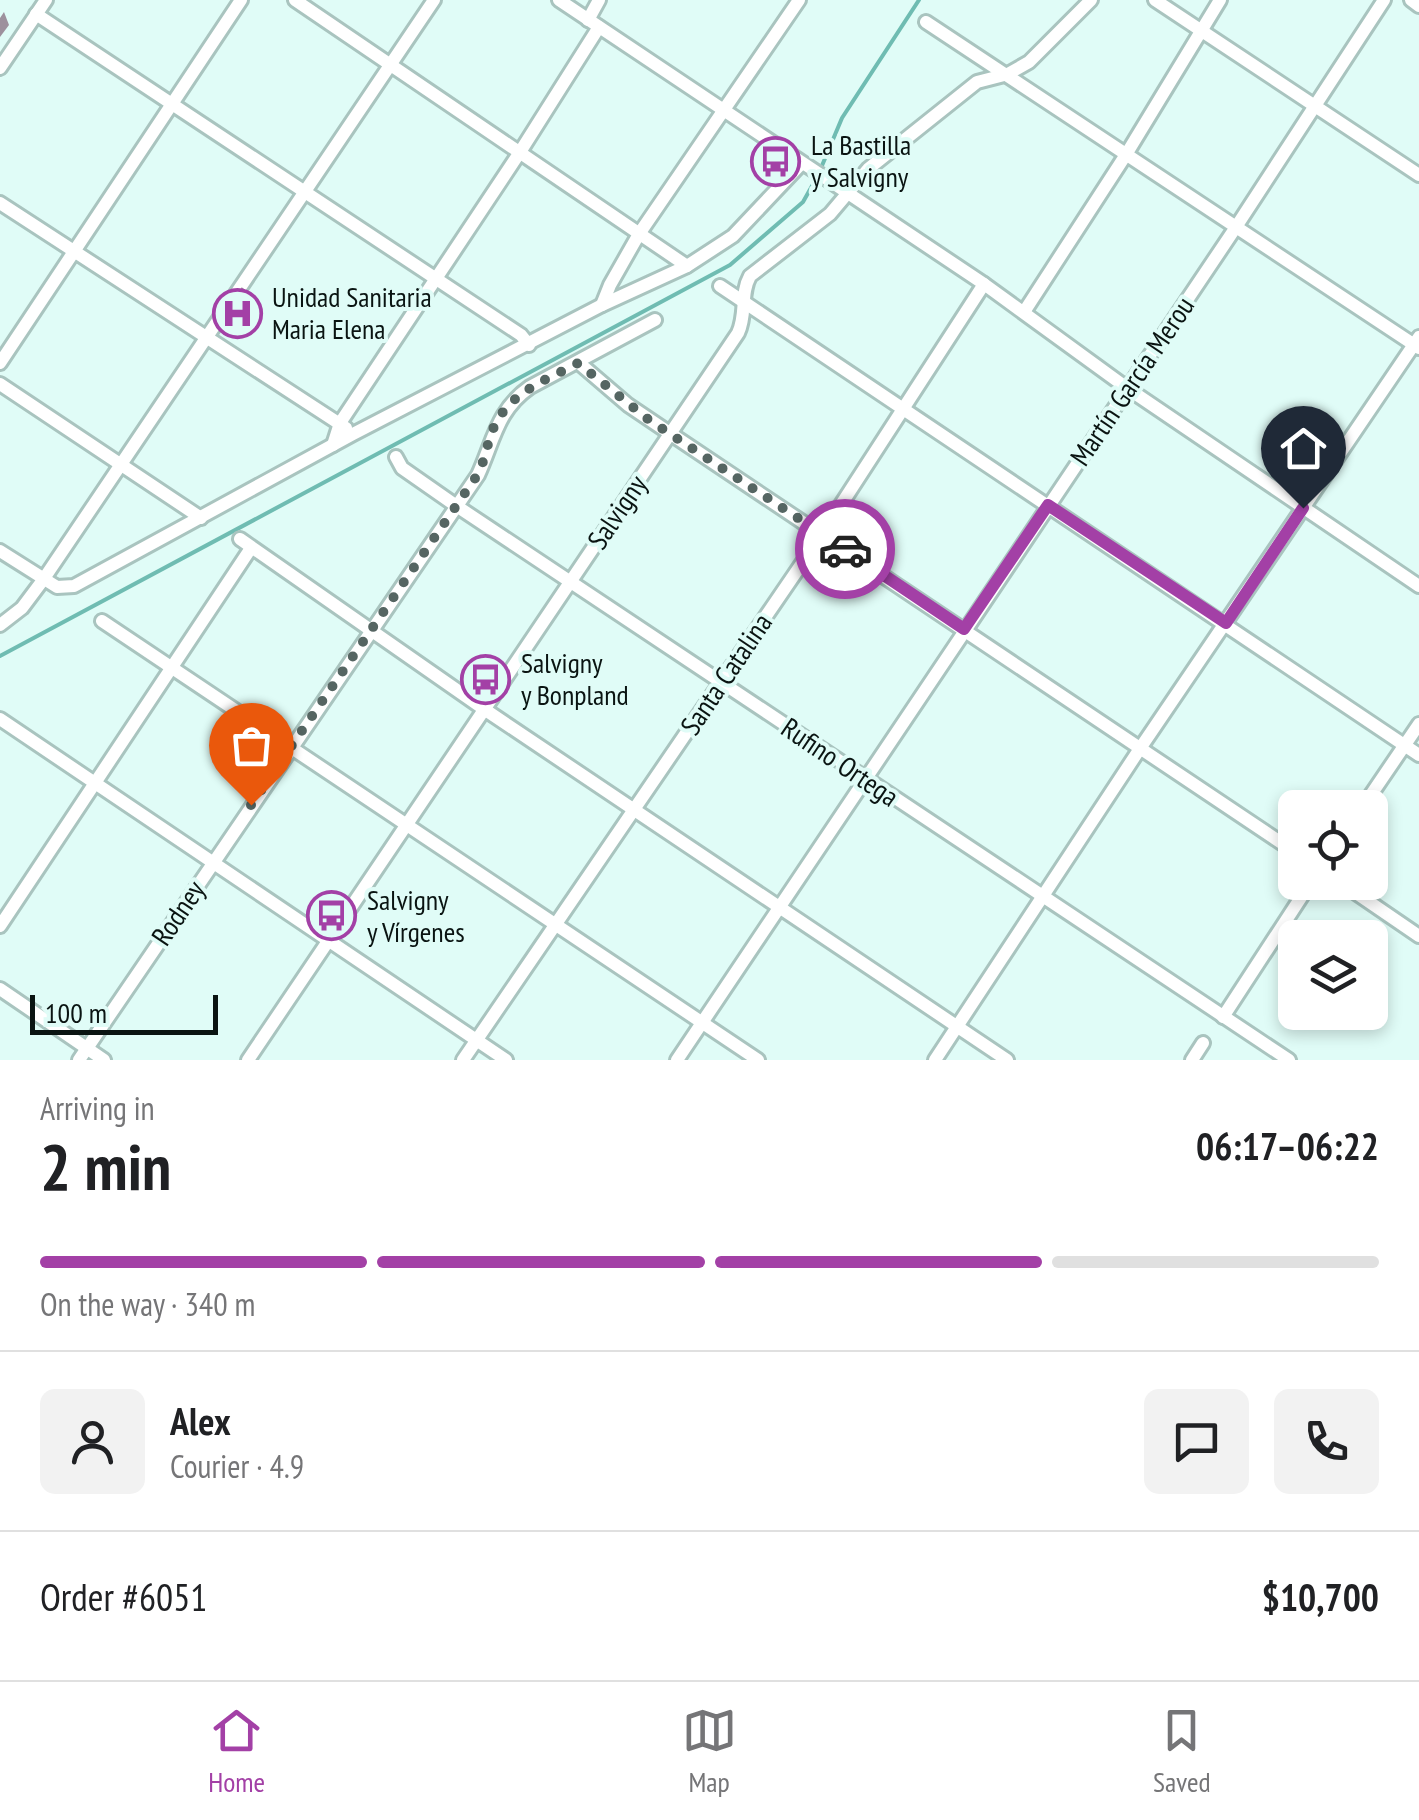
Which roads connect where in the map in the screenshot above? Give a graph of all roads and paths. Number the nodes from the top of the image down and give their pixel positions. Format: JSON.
{"nodes":[{"id":1,"x":46,"y":0,"type":"edge"},
{"id":2,"x":241,"y":0,"type":"edge"},
{"id":3,"x":296,"y":0,"type":"edge"},
{"id":4,"x":434,"y":0,"type":"edge"},
{"id":5,"x":559,"y":0,"type":"edge"},
{"id":6,"x":599,"y":0,"type":"edge"},
{"id":7,"x":800,"y":0,"type":"edge"},
{"id":8,"x":1091,"y":0,"type":"edge"},
{"id":9,"x":1156,"y":0,"type":"edge"},
{"id":10,"x":1220,"y":0,"type":"edge"},
{"id":11,"x":1384,"y":0,"type":"edge"},
{"id":12,"x":1411,"y":0,"type":"edge"},
{"id":13,"x":1419,"y":6,"type":"edge"},
{"id":14,"x":36,"y":14,"type":"junction"},
{"id":15,"x":926,"y":22,"type":"dead end"},
{"id":16,"x":594,"y":23,"type":"junction"},
{"id":17,"x":1202,"y":30,"type":"junction"},
{"id":18,"x":390,"y":66,"type":"junction"},
{"id":19,"x":0,"y":68,"type":"edge"},
{"id":20,"x":1008,"y":74,"type":"junction"},
{"id":21,"x":173,"y":104,"type":"junction"},
{"id":22,"x":1317,"y":106,"type":"junction"},
{"id":23,"x":723,"y":112,"type":"junction"},
{"id":24,"x":520,"y":152,"type":"junction"},
{"id":25,"x":1128,"y":154,"type":"junction"},
{"id":26,"x":801,"y":164,"type":"junction"},
{"id":27,"x":1419,"y":175,"type":"edge"},
{"id":28,"x":306,"y":191,"type":"junction"},
{"id":29,"x":849,"y":193,"type":"junction"},
{"id":30,"x":0,"y":203,"type":"edge"},
{"id":31,"x":1236,"y":227,"type":"junction"},
{"id":32,"x":640,"y":234,"type":"junction"},
{"id":33,"x":73,"y":250,"type":"junction"},
{"id":34,"x":687,"y":266,"type":"junction"},
{"id":35,"x":435,"y":278,"type":"junction"},
{"id":36,"x":984,"y":284,"type":"junction"},
{"id":37,"x":720,"y":286,"type":"dead end"},
{"id":38,"x":745,"y":304,"type":"junction"},
{"id":39,"x":602,"y":305,"type":"junction"},
{"id":40,"x":1024,"y":312,"type":"junction"},
{"id":41,"x":655,"y":320,"type":"dead end"},
{"id":42,"x":207,"y":336,"type":"junction"},
{"id":43,"x":1417,"y":343,"type":"edge"},
{"id":44,"x":528,"y":345,"type":"junction"},
{"id":45,"x":0,"y":362,"type":"edge"},
{"id":46,"x":578,"y":363,"type":"junction"},
{"id":47,"x":0,"y":384,"type":"edge"},
{"id":48,"x":1127,"y":388,"type":"junction"},
{"id":49,"x":902,"y":409,"type":"junction"},
{"id":50,"x":340,"y":424,"type":"junction"},
{"id":51,"x":354,"y":434,"type":"junction"},
{"id":52,"x":670,"y":434,"type":"junction"},
{"id":53,"x":333,"y":445,"type":"junction"},
{"id":54,"x":396,"y":458,"type":"dead end"},
{"id":55,"x":122,"y":465,"type":"junction"},
{"id":56,"x":455,"y":505,"type":"junction"},
{"id":57,"x":1048,"y":505,"type":"junction"},
{"id":58,"x":1303,"y":508,"type":"junction"},
{"id":59,"x":202,"y":518,"type":"junction"},
{"id":60,"x":822,"y":534,"type":"junction"},
{"id":61,"x":0,"y":551,"type":"edge"},
{"id":62,"x":43,"y":580,"type":"junction"},
{"id":63,"x":570,"y":580,"type":"junction"},
{"id":64,"x":1419,"y":586,"type":"edge"},
{"id":65,"x":102,"y":622,"type":"dead end"},
{"id":66,"x":1226,"y":623,"type":"junction"},
{"id":67,"x":0,"y":625,"type":"edge"},
{"id":68,"x":964,"y":629,"type":"junction"},
{"id":69,"x":370,"y":630,"type":"junction"},
{"id":70,"x":173,"y":668,"type":"junction"},
{"id":71,"x":720,"y":682,"type":"junction"},
{"id":72,"x":484,"y":708,"type":"junction"},
{"id":73,"x":0,"y":719,"type":"edge"},
{"id":74,"x":1419,"y":724,"type":"edge"},
{"id":75,"x":291,"y":746,"type":"junction"},
{"id":76,"x":1404,"y":746,"type":"junction"},
{"id":77,"x":1139,"y":750,"type":"junction"},
{"id":78,"x":1419,"y":755,"type":"edge"},
{"id":79,"x":865,"y":779,"type":"junction"},
{"id":80,"x":95,"y":785,"type":"junction"},
{"id":81,"x":1374,"y":790,"type":"edge"},
{"id":82,"x":634,"y":810,"type":"junction"},
{"id":83,"x":406,"y":824,"type":"junction"},
{"id":84,"x":1278,"y":841,"type":"edge"},
{"id":85,"x":211,"y":864,"type":"junction"},
{"id":86,"x":1042,"y":896,"type":"junction"},
{"id":87,"x":1299,"y":900,"type":"edge"},
{"id":88,"x":1366,"y":900,"type":"edge"},
{"id":89,"x":780,"y":908,"type":"junction"},
{"id":90,"x":555,"y":924,"type":"junction"},
{"id":91,"x":0,"y":926,"type":"edge"},
{"id":92,"x":1419,"y":936,"type":"edge"},
{"id":93,"x":328,"y":941,"type":"junction"},
{"id":94,"x":0,"y":988,"type":"edge"},
{"id":95,"x":1222,"y":1017,"type":"junction"},
{"id":96,"x":702,"y":1023,"type":"junction"},
{"id":97,"x":957,"y":1027,"type":"junction"},
{"id":98,"x":476,"y":1040,"type":"junction"},
{"id":99,"x":1203,"y":1043,"type":"dead end"},
{"id":100,"x":83,"y":1054,"type":"edge"},
{"id":101,"x":104,"y":1060,"type":"edge"},
{"id":102,"x":248,"y":1060,"type":"edge"},
{"id":103,"x":463,"y":1060,"type":"edge"},
{"id":104,"x":506,"y":1060,"type":"edge"},
{"id":105,"x":678,"y":1060,"type":"edge"},
{"id":106,"x":758,"y":1060,"type":"edge"},
{"id":107,"x":935,"y":1060,"type":"edge"},
{"id":108,"x":1008,"y":1060,"type":"edge"},
{"id":109,"x":1192,"y":1060,"type":"edge"},
{"id":110,"x":1289,"y":1060,"type":"edge"}],
"edges":[{"from":1,"to":14,"type":"street"},
{"from":2,"to":21,"type":"street"},
{"from":3,"to":18,"type":"street"},
{"from":4,"to":18,"type":"street"},
{"from":5,"to":16,"type":"street"},
{"from":6,"to":16,"type":"street"},
{"from":7,"to":23,"type":"street"},
{"from":8,"to":20,"type":"street","name":"Salvigny"},
{"from":9,"to":17,"type":"street"},
{"from":10,"to":17,"type":"street"},
{"from":11,"to":22,"type":"street","name":"Martín García Merou"},
{"from":12,"to":13,"type":"street"},
{"from":14,"to":19,"type":"street"},
{"from":14,"to":21,"type":"street"},
{"from":15,"to":20,"type":"street"},
{"from":16,"to":23,"type":"street"},
{"from":16,"to":24,"type":"street"},
{"from":17,"to":22,"type":"street"},
{"from":17,"to":25,"type":"street"},
{"from":18,"to":24,"type":"street"},
{"from":18,"to":28,"type":"street"},
{"from":20,"to":25,"type":"street"},
{"from":20,"to":29,"type":"street","name":"Salvigny"},
{"from":21,"to":28,"type":"street"},
{"from":21,"to":33,"type":"street"},
{"from":22,"to":27,"type":"street"},
{"from":22,"to":31,"type":"street","name":"Martín García Merou"},
{"from":23,"to":26,"type":"street"},
{"from":23,"to":32,"type":"street"},
{"from":24,"to":32,"type":"street"},
{"from":24,"to":35,"type":"street"},
{"from":25,"to":31,"type":"street"},
{"from":25,"to":40,"type":"street"},
{"from":26,"to":29,"type":"street"},
{"from":26,"to":34,"type":"street"},
{"from":28,"to":35,"type":"street"},
{"from":28,"to":42,"type":"street"},
{"from":29,"to":36,"type":"street"},
{"from":29,"to":38,"type":"street","name":"Salvigny"},
{"from":30,"to":33,"type":"street"},
{"from":31,"to":43,"type":"street"},
{"from":31,"to":48,"type":"street","name":"Martín García Merou"},
{"from":32,"to":34,"type":"street"},
{"from":32,"to":39,"type":"street"},
{"from":33,"to":42,"type":"street"},
{"from":33,"to":45,"type":"street"},
{"from":34,"to":39,"type":"street"},
{"from":35,"to":44,"type":"street"},
{"from":35,"to":50,"type":"street"},
{"from":36,"to":40,"type":"street"},
{"from":36,"to":49,"type":"street","name":"Santa Catalina"},
{"from":37,"to":38,"type":"street"},
{"from":38,"to":49,"type":"street"},
{"from":38,"to":52,"type":"street","name":"Salvigny"},
{"from":39,"to":44,"type":"street"},
{"from":40,"to":48,"type":"street"},
{"from":41,"to":46,"type":"street","name":"Rodney"},
{"from":42,"to":50,"type":"street"},
{"from":42,"to":55,"type":"street"},
{"from":43,"to":58,"type":"street"},
{"from":44,"to":51,"type":"street"},
{"from":46,"to":52,"type":"street"},
{"from":46,"to":56,"type":"street","name":"Rodney"},
{"from":47,"to":55,"type":"street"},
{"from":48,"to":57,"type":"street","name":"Martín García Merou"},
{"from":48,"to":58,"type":"street"},
{"from":49,"to":57,"type":"street"},
{"from":49,"to":60,"type":"street","name":"Santa Catalina"},
{"from":50,"to":51,"type":"street"},
{"from":50,"to":53,"type":"street"},
{"from":51,"to":53,"type":"street"},
{"from":52,"to":60,"type":"street"},
{"from":52,"to":63,"type":"street","name":"Salvigny"},
{"from":53,"to":59,"type":"street"},
{"from":54,"to":56,"type":"street","name":"Rufino Ortega"},
{"from":55,"to":59,"type":"street"},
{"from":55,"to":62,"type":"street"},
{"from":56,"to":63,"type":"street","name":"Rufino Ortega"},
{"from":56,"to":69,"type":"street","name":"Rodney"},
{"from":57,"to":66,"type":"street"},
{"from":57,"to":68,"type":"street","name":"Martín García Merou"},
{"from":58,"to":64,"type":"street"},
{"from":58,"to":66,"type":"street"},
{"from":59,"to":62,"type":"street"},
{"from":60,"to":68,"type":"street"},
{"from":60,"to":71,"type":"street","name":"Santa Catalina"},
{"from":61,"to":62,"type":"street"},
{"from":62,"to":67,"type":"street"},
{"from":63,"to":71,"type":"street","name":"Rufino Ortega"},
{"from":63,"to":72,"type":"street","name":"Salvigny"},
{"from":65,"to":70,"type":"street"},
{"from":66,"to":76,"type":"street"},
{"from":66,"to":77,"type":"street"},
{"from":68,"to":77,"type":"street"},
{"from":68,"to":79,"type":"street","name":"Martín García Merou"},
{"from":69,"to":70,"type":"street"},
{"from":69,"to":72,"type":"street"},
{"from":69,"to":75,"type":"street","name":"Rodney"},
{"from":70,"to":75,"type":"street"},
{"from":70,"to":80,"type":"street"},
{"from":71,"to":79,"type":"street","name":"Rufino Ortega"},
{"from":71,"to":82,"type":"street","name":"Santa Catalina"},
{"from":72,"to":82,"type":"street"},
{"from":72,"to":83,"type":"street","name":"Salvigny"},
{"from":73,"to":80,"type":"street"},
{"from":74,"to":76,"type":"street"},
{"from":75,"to":83,"type":"street"},
{"from":75,"to":85,"type":"street","name":"Rodney"},
{"from":76,"to":78,"type":"street"},
{"from":76,"to":81,"type":"street"},
{"from":77,"to":84,"type":"street"},
{"from":77,"to":86,"type":"street"},
{"from":79,"to":86,"type":"street","name":"Rufino Ortega"},
{"from":79,"to":89,"type":"street","name":"Martín García Merou"},
{"from":80,"to":85,"type":"street"},
{"from":80,"to":91,"type":"street"},
{"from":82,"to":89,"type":"street"},
{"from":82,"to":90,"type":"street","name":"Santa Catalina"},
{"from":83,"to":90,"type":"street"},
{"from":83,"to":93,"type":"street","name":"Salvigny"},
{"from":85,"to":93,"type":"street"},
{"from":85,"to":100,"type":"street","name":"Rodney"},
{"from":86,"to":95,"type":"street","name":"Rufino Ortega"},
{"from":86,"to":97,"type":"street"},
{"from":87,"to":95,"type":"street"},
{"from":88,"to":92,"type":"street"},
{"from":89,"to":96,"type":"street","name":"Martín García Merou"},
{"from":89,"to":97,"type":"street"},
{"from":90,"to":96,"type":"street"},
{"from":90,"to":98,"type":"street","name":"Santa Catalina"},
{"from":93,"to":98,"type":"street"},
{"from":93,"to":102,"type":"street","name":"Salvigny"},
{"from":94,"to":100,"type":"street"},
{"from":95,"to":110,"type":"street","name":"Rufino Ortega"},
{"from":96,"to":105,"type":"street","name":"Martín García Merou"},
{"from":96,"to":106,"type":"street"},
{"from":97,"to":107,"type":"street"},
{"from":97,"to":108,"type":"street"},
{"from":98,"to":103,"type":"street","name":"Santa Catalina"},
{"from":98,"to":104,"type":"street"},
{"from":99,"to":109,"type":"street"},
{"from":100,"to":101,"type":"street"}]}
